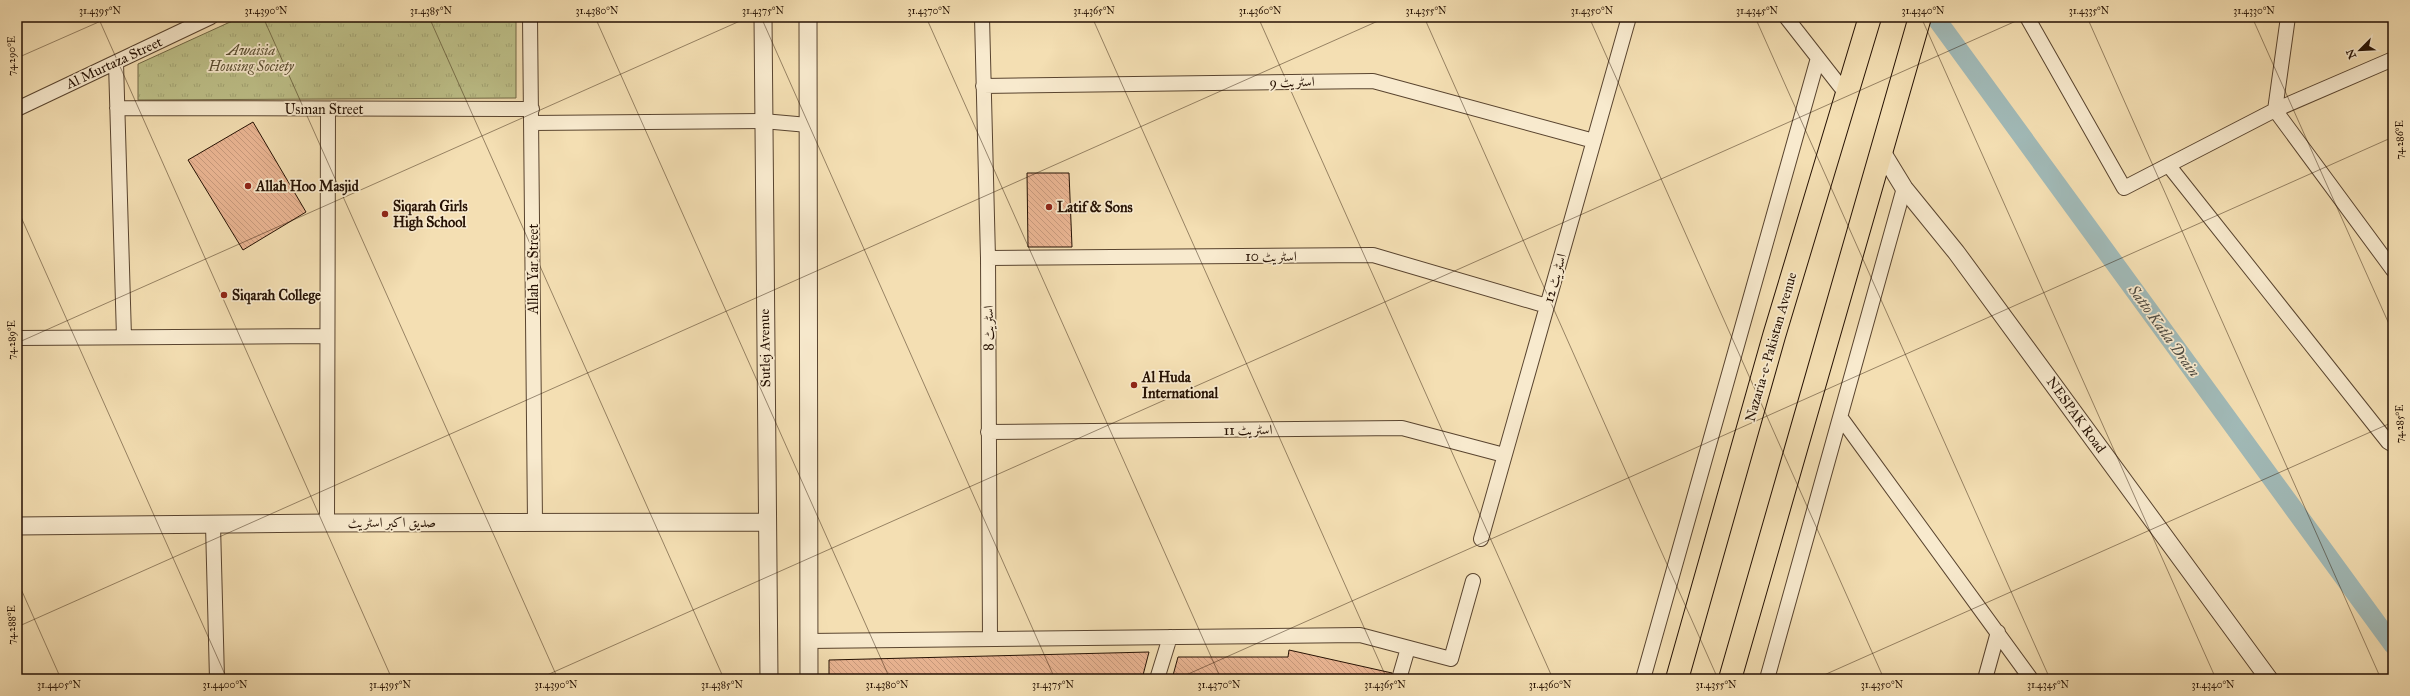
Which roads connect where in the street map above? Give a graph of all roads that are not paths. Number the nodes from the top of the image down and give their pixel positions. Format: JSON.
{"nodes":[{"id":1,"x":211,"y":17,"type":"edge"},
{"id":2,"x":530,"y":17,"type":"edge"},
{"id":3,"x":763,"y":17,"type":"edge"},
{"id":4,"x":808,"y":17,"type":"edge"},
{"id":5,"x":982,"y":17,"type":"edge"},
{"id":6,"x":1629,"y":17,"type":"edge"},
{"id":7,"x":1786,"y":17,"type":"edge"},
{"id":8,"x":1920,"y":17,"type":"edge"},
{"id":9,"x":2028,"y":17,"type":"edge"},
{"id":10,"x":2288,"y":17,"type":"edge"},
{"id":11,"x":1869,"y":20,"type":"edge"},
{"id":12,"x":1818,"y":58,"type":"junction"},
{"id":13,"x":2393,"y":59,"type":"edge"},
{"id":14,"x":116,"y":63,"type":"junction"},
{"id":15,"x":983,"y":86,"type":"junction"},
{"id":16,"x":1847,"y":95,"type":"junction"},
{"id":17,"x":117,"y":108,"type":"junction"},
{"id":18,"x":17,"y":109,"type":"edge"},
{"id":19,"x":328,"y":109,"type":"junction"},
{"id":20,"x":532,"y":109,"type":"junction"},
{"id":21,"x":2275,"y":110,"type":"junction"},
{"id":22,"x":763,"y":121,"type":"junction"},
{"id":23,"x":532,"y":123,"type":"junction"},
{"id":24,"x":808,"y":125,"type":"junction"},
{"id":25,"x":1594,"y":141,"type":"junction"},
{"id":26,"x":1882,"y":152,"type":"junction"},
{"id":27,"x":2169,"y":166,"type":"junction"},
{"id":28,"x":1904,"y":188,"type":"junction"},
{"id":29,"x":988,"y":258,"type":"junction"},
{"id":30,"x":2391,"y":263,"type":"edge"},
{"id":31,"x":1547,"y":306,"type":"junction"},
{"id":32,"x":327,"y":336,"type":"junction"},
{"id":33,"x":17,"y":338,"type":"edge"},
{"id":34,"x":124,"y":338,"type":"junction"},
{"id":35,"x":1841,"y":418,"type":"junction"},
{"id":36,"x":988,"y":432,"type":"junction"},
{"id":37,"x":2393,"y":445,"type":"edge"},
{"id":38,"x":1504,"y":455,"type":"junction"},
{"id":39,"x":327,"y":522,"type":"junction"},
{"id":40,"x":535,"y":522,"type":"junction"},
{"id":41,"x":767,"y":522,"type":"junction"},
{"id":42,"x":213,"y":525,"type":"junction"},
{"id":43,"x":17,"y":526,"type":"edge"},
{"id":44,"x":1481,"y":539,"type":"dead end"},
{"id":45,"x":1473,"y":581,"type":"dead end"},
{"id":46,"x":1998,"y":632,"type":"junction"},
{"id":47,"x":1170,"y":637,"type":"junction"},
{"id":48,"x":990,"y":639,"type":"junction"},
{"id":49,"x":808,"y":641,"type":"junction"},
{"id":50,"x":1408,"y":648,"type":"junction"},
{"id":51,"x":216,"y":679,"type":"edge"},
{"id":52,"x":769,"y":679,"type":"edge"},
{"id":53,"x":809,"y":679,"type":"edge"},
{"id":54,"x":1157,"y":679,"type":"edge"},
{"id":55,"x":1399,"y":679,"type":"edge"},
{"id":56,"x":1643,"y":679,"type":"edge"},
{"id":57,"x":1677,"y":679,"type":"edge"},
{"id":58,"x":1730,"y":679,"type":"edge"},
{"id":59,"x":1767,"y":679,"type":"edge"},
{"id":60,"x":1984,"y":679,"type":"edge"},
{"id":61,"x":2031,"y":679,"type":"edge"},
{"id":62,"x":2269,"y":679,"type":"edge"}],
"edges":[{"from":1,"to":14,"type":"street","name":"Al Murtaza Street"},
{"from":2,"to":20,"type":"street","name":"Allah Yar Street"},
{"from":3,"to":22,"type":"street","name":"Sutlej Avenue"},
{"from":4,"to":24,"type":"street"},
{"from":5,"to":15,"type":"street","name":"اسٹریٹ 8"},
{"from":6,"to":25,"type":"street","name":"اسٹریٹ 12"},
{"from":7,"to":12,"type":"street"},
{"from":8,"to":26,"type":"main road"},
{"from":9,"to":27,"type":"street"},
{"from":10,"to":21,"type":"street"},
{"from":11,"to":16,"type":"main road","name":"Nazaria-e-Pakistan Avenue"},
{"from":12,"to":16,"type":"street"},
{"from":12,"to":56,"type":"street"},
{"from":13,"to":21,"type":"street"},
{"from":14,"to":17,"type":"street"},
{"from":14,"to":18,"type":"street","name":"Al Murtaza Street"},
{"from":15,"to":25,"type":"street","name":"اسٹریٹ 9"},
{"from":15,"to":29,"type":"street","name":"اسٹریٹ 8"},
{"from":16,"to":57,"type":"main road","name":"Nazaria-e-Pakistan Avenue"},
{"from":17,"to":19,"type":"street","name":"Usman Street"},
{"from":17,"to":34,"type":"street"},
{"from":19,"to":20,"type":"street","name":"Usman Street"},
{"from":19,"to":32,"type":"street"},
{"from":20,"to":23,"type":"street","name":"Allah Yar Street"},
{"from":21,"to":27,"type":"street"},
{"from":21,"to":30,"type":"street"},
{"from":22,"to":23,"type":"street"},
{"from":22,"to":24,"type":"street"},
{"from":22,"to":41,"type":"street","name":"Sutlej Avenue"},
{"from":23,"to":40,"type":"street","name":"Allah Yar Street"},
{"from":24,"to":49,"type":"street"},
{"from":25,"to":31,"type":"street","name":"اسٹریٹ 12"},
{"from":26,"to":28,"type":"street","name":"NESPAK Road"},
{"from":26,"to":58,"type":"main road"},
{"from":27,"to":37,"type":"street"},
{"from":28,"to":35,"type":"street"},
{"from":28,"to":62,"type":"street","name":"NESPAK Road"},
{"from":29,"to":31,"type":"street","name":"اسٹریٹ 10"},
{"from":29,"to":36,"type":"street","name":"اسٹریٹ 8"},
{"from":31,"to":38,"type":"street","name":"اسٹریٹ 12"},
{"from":32,"to":34,"type":"street"},
{"from":32,"to":39,"type":"street"},
{"from":33,"to":34,"type":"street"},
{"from":35,"to":46,"type":"street"},
{"from":35,"to":59,"type":"street"},
{"from":36,"to":38,"type":"street","name":"اسٹریٹ 11"},
{"from":36,"to":48,"type":"street","name":"اسٹریٹ 8"},
{"from":38,"to":44,"type":"street","name":"اسٹریٹ 12"},
{"from":39,"to":40,"type":"street","name":"صدیق اکبر اسٹریٹ"},
{"from":39,"to":42,"type":"street","name":"صدیق اکبر اسٹریٹ"},
{"from":40,"to":41,"type":"street","name":"صدیق اکبر اسٹریٹ"},
{"from":41,"to":52,"type":"street","name":"Sutlej Avenue"},
{"from":42,"to":43,"type":"street","name":"صدیق اکبر اسٹریٹ"},
{"from":42,"to":51,"type":"street"},
{"from":45,"to":50,"type":"street"},
{"from":46,"to":60,"type":"street"},
{"from":46,"to":61,"type":"street"},
{"from":47,"to":48,"type":"street"},
{"from":47,"to":50,"type":"street"},
{"from":47,"to":54,"type":"street"},
{"from":48,"to":49,"type":"street"},
{"from":49,"to":53,"type":"street"},
{"from":50,"to":55,"type":"street"}]}
